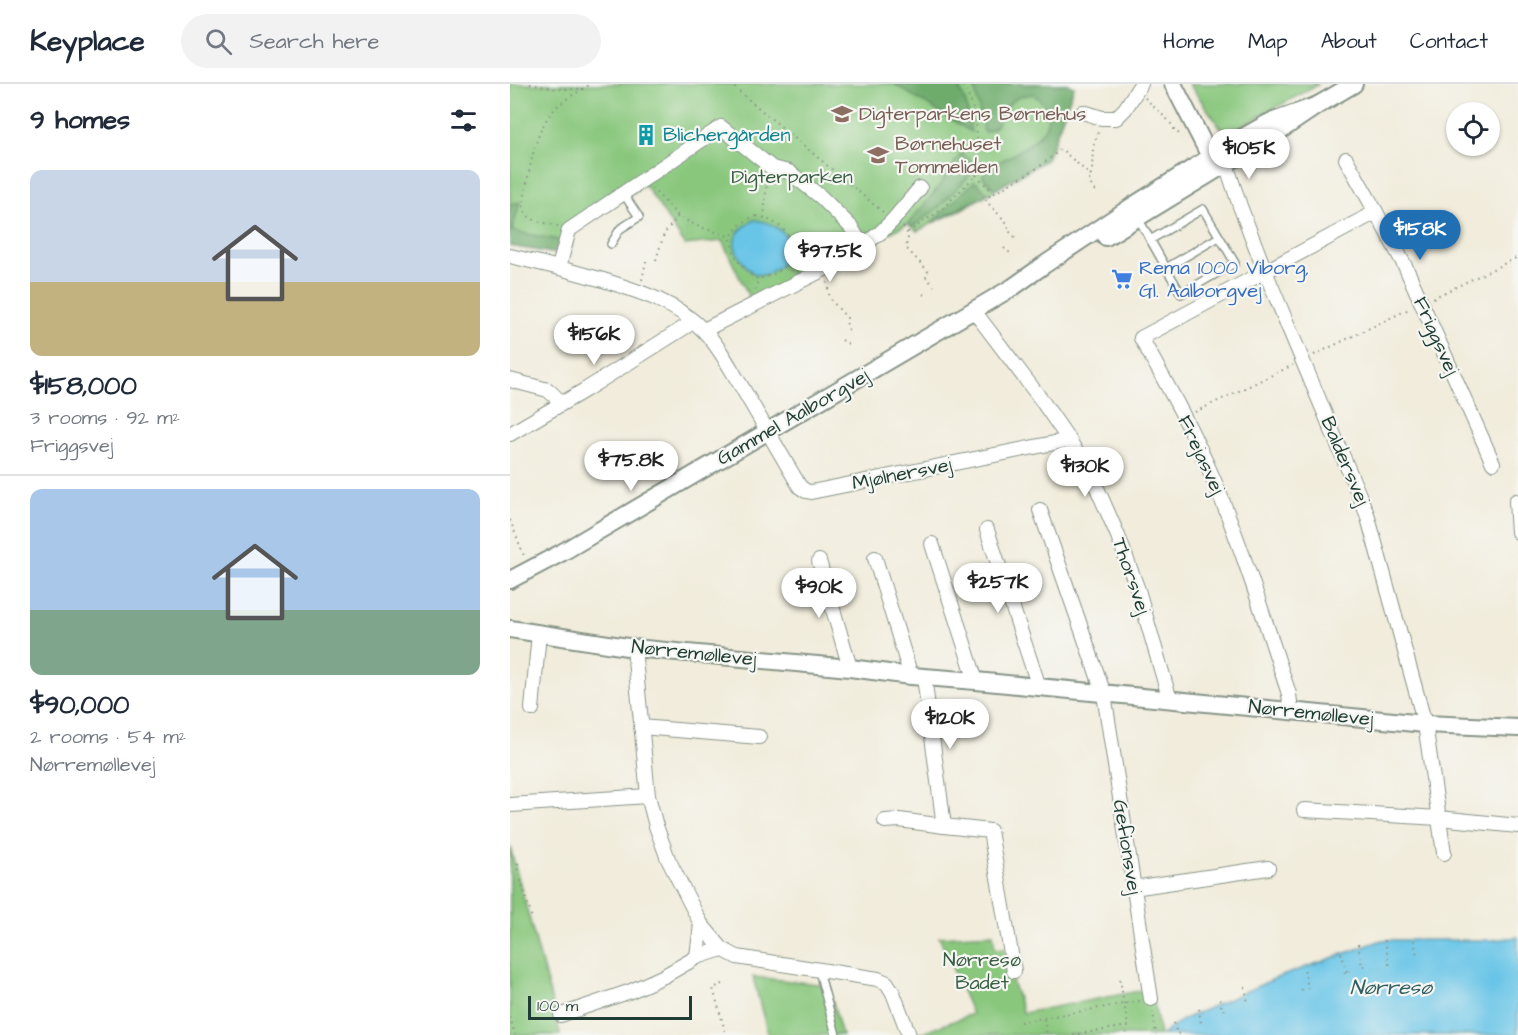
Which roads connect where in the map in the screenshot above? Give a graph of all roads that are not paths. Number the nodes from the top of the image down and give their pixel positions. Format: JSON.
{"nodes":[{"id":1,"x":1174,"y":84,"type":"edge"},
{"id":2,"x":1354,"y":84,"type":"edge"},
{"id":3,"x":1136,"y":86,"type":"edge"},
{"id":4,"x":1083,"y":112,"type":"dead end"},
{"id":5,"x":1346,"y":159,"type":"dead end"},
{"id":6,"x":1218,"y":160,"type":"junction"},
{"id":7,"x":920,"y":188,"type":"dead end"},
{"id":8,"x":623,"y":193,"type":"junction"},
{"id":9,"x":1135,"y":212,"type":"junction"},
{"id":10,"x":1376,"y":212,"type":"junction"},
{"id":11,"x":1219,"y":237,"type":"junction"},
{"id":12,"x":1150,"y":240,"type":"junction"},
{"id":13,"x":611,"y":244,"type":"dead end"},
{"id":14,"x":862,"y":246,"type":"junction"},
{"id":15,"x":510,"y":256,"type":"edge"},
{"id":16,"x":559,"y":267,"type":"junction"},
{"id":17,"x":1166,"y":268,"type":"junction"},
{"id":18,"x":1265,"y":271,"type":"junction"},
{"id":19,"x":974,"y":311,"type":"junction"},
{"id":20,"x":698,"y":326,"type":"junction"},
{"id":21,"x":510,"y":380,"type":"edge"},
{"id":22,"x":562,"y":403,"type":"junction"},
{"id":23,"x":768,"y":431,"type":"junction"},
{"id":24,"x":510,"y":434,"type":"edge"},
{"id":25,"x":1069,"y":440,"type":"junction"},
{"id":26,"x":1493,"y":463,"type":"dead end"},
{"id":27,"x":1516,"y":501,"type":"dead end"},
{"id":28,"x":1040,"y":510,"type":"dead end"},
{"id":29,"x":987,"y":530,"type":"dead end"},
{"id":30,"x":1518,"y":532,"type":"edge"},
{"id":31,"x":932,"y":544,"type":"dead end"},
{"id":32,"x":875,"y":558,"type":"dead end"},
{"id":33,"x":819,"y":561,"type":"dead end"},
{"id":34,"x":510,"y":580,"type":"edge"},
{"id":35,"x":510,"y":629,"type":"edge"},
{"id":36,"x":539,"y":633,"type":"junction"},
{"id":37,"x":634,"y":648,"type":"junction"},
{"id":38,"x":850,"y":668,"type":"junction"},
{"id":39,"x":917,"y":676,"type":"junction"},
{"id":40,"x":976,"y":681,"type":"junction"},
{"id":41,"x":1039,"y":687,"type":"junction"},
{"id":42,"x":1104,"y":694,"type":"junction"},
{"id":43,"x":1170,"y":700,"type":"junction"},
{"id":44,"x":532,"y":708,"type":"dead end"},
{"id":45,"x":1291,"y":712,"type":"junction"},
{"id":46,"x":1425,"y":724,"type":"junction"},
{"id":47,"x":641,"y":727,"type":"junction"},
{"id":48,"x":1518,"y":728,"type":"edge"},
{"id":49,"x":759,"y":737,"type":"dead end"},
{"id":50,"x":648,"y":796,"type":"junction"},
{"id":51,"x":510,"y":805,"type":"edge"},
{"id":52,"x":1304,"y":810,"type":"dead end"},
{"id":53,"x":1439,"y":818,"type":"junction"},
{"id":54,"x":885,"y":821,"type":"dead end"},
{"id":55,"x":944,"y":826,"type":"junction"},
{"id":56,"x":1518,"y":826,"type":"edge"},
{"id":57,"x":1444,"y":853,"type":"dead end"},
{"id":58,"x":1268,"y":868,"type":"dead end"},
{"id":59,"x":1133,"y":888,"type":"junction"},
{"id":60,"x":701,"y":924,"type":"junction"},
{"id":61,"x":722,"y":949,"type":"junction"},
{"id":62,"x":697,"y":957,"type":"junction"},
{"id":63,"x":819,"y":969,"type":"junction"},
{"id":64,"x":1014,"y":971,"type":"dead end"},
{"id":65,"x":1151,"y":999,"type":"road end"},
{"id":66,"x":561,"y":1015,"type":"dead end"},
{"id":67,"x":836,"y":1035,"type":"edge"},
{"id":68,"x":909,"y":1035,"type":"edge"}],
"edges":[{"from":1,"to":6,"type":"street"},
{"from":2,"to":6,"type":"street","name":"Gammel Aalborgvej"},
{"from":3,"to":4,"type":"street"},
{"from":5,"to":10,"type":"street","name":"Friggsvej"},
{"from":6,"to":9,"type":"street","name":"Gammel Aalborgvej"},
{"from":6,"to":18,"type":"street","name":"Baldersvej"},
{"from":7,"to":14,"type":"street"},
{"from":8,"to":13,"type":"lane"},
{"from":8,"to":14,"type":"street"},
{"from":8,"to":16,"type":"street"},
{"from":9,"to":12,"type":"lane"},
{"from":9,"to":19,"type":"street","name":"Gammel Aalborgvej"},
{"from":10,"to":18,"type":"street"},
{"from":10,"to":26,"type":"street","name":"Friggsvej"},
{"from":11,"to":12,"type":"lane"},
{"from":11,"to":17,"type":"lane"},
{"from":11,"to":17,"type":"lane"},
{"from":12,"to":17,"type":"lane"},
{"from":14,"to":20,"type":"street"},
{"from":15,"to":16,"type":"street"},
{"from":16,"to":20,"type":"street"},
{"from":18,"to":45,"type":"street","name":"Frejasvej"},
{"from":18,"to":46,"type":"street","name":"Baldersvej"},
{"from":19,"to":23,"type":"street","name":"Gammel Aalborgvej"},
{"from":19,"to":25,"type":"street","name":"Thorsvej"},
{"from":20,"to":22,"type":"street"},
{"from":20,"to":23,"type":"street","name":"Mjølnersvej"},
{"from":21,"to":22,"type":"street"},
{"from":22,"to":24,"type":"street"},
{"from":23,"to":25,"type":"street","name":"Mjølnersvej"},
{"from":23,"to":34,"type":"street","name":"Gammel Aalborgvej"},
{"from":25,"to":43,"type":"street","name":"Thorsvej"},
{"from":27,"to":30,"type":"street"},
{"from":28,"to":42,"type":"street"},
{"from":29,"to":41,"type":"street"},
{"from":31,"to":40,"type":"street"},
{"from":32,"to":39,"type":"street"},
{"from":33,"to":38,"type":"street"},
{"from":35,"to":36,"type":"street","name":"Nørremøllevej"},
{"from":36,"to":37,"type":"street","name":"Nørremøllevej"},
{"from":36,"to":44,"type":"street"},
{"from":37,"to":38,"type":"street","name":"Nørremøllevej"},
{"from":37,"to":47,"type":"street"},
{"from":38,"to":39,"type":"street","name":"Nørremøllevej"},
{"from":39,"to":40,"type":"street","name":"Nørremøllevej"},
{"from":39,"to":55,"type":"street"},
{"from":40,"to":41,"type":"street","name":"Nørremøllevej"},
{"from":41,"to":42,"type":"street","name":"Nørremøllevej"},
{"from":42,"to":43,"type":"street","name":"Nørremøllevej"},
{"from":42,"to":59,"type":"street","name":"Gefionsvej"},
{"from":43,"to":45,"type":"street","name":"Nørremøllevej"},
{"from":45,"to":46,"type":"street","name":"Nørremøllevej"},
{"from":46,"to":48,"type":"street","name":"Nørremøllevej"},
{"from":46,"to":53,"type":"street","name":"Baldersvej"},
{"from":47,"to":49,"type":"street"},
{"from":47,"to":50,"type":"street"},
{"from":50,"to":51,"type":"street"},
{"from":50,"to":60,"type":"street"},
{"from":52,"to":53,"type":"street"},
{"from":53,"to":56,"type":"street"},
{"from":53,"to":57,"type":"street","name":"Baldersvej"},
{"from":54,"to":55,"type":"street"},
{"from":55,"to":64,"type":"street"},
{"from":58,"to":59,"type":"street"},
{"from":59,"to":65,"type":"street","name":"Gefionsvej"},
{"from":60,"to":61,"type":"street"},
{"from":60,"to":62,"type":"street"},
{"from":61,"to":62,"type":"street"},
{"from":61,"to":63,"type":"street"},
{"from":62,"to":66,"type":"street"},
{"from":63,"to":67,"type":"lane"},
{"from":63,"to":68,"type":"street"}]}
